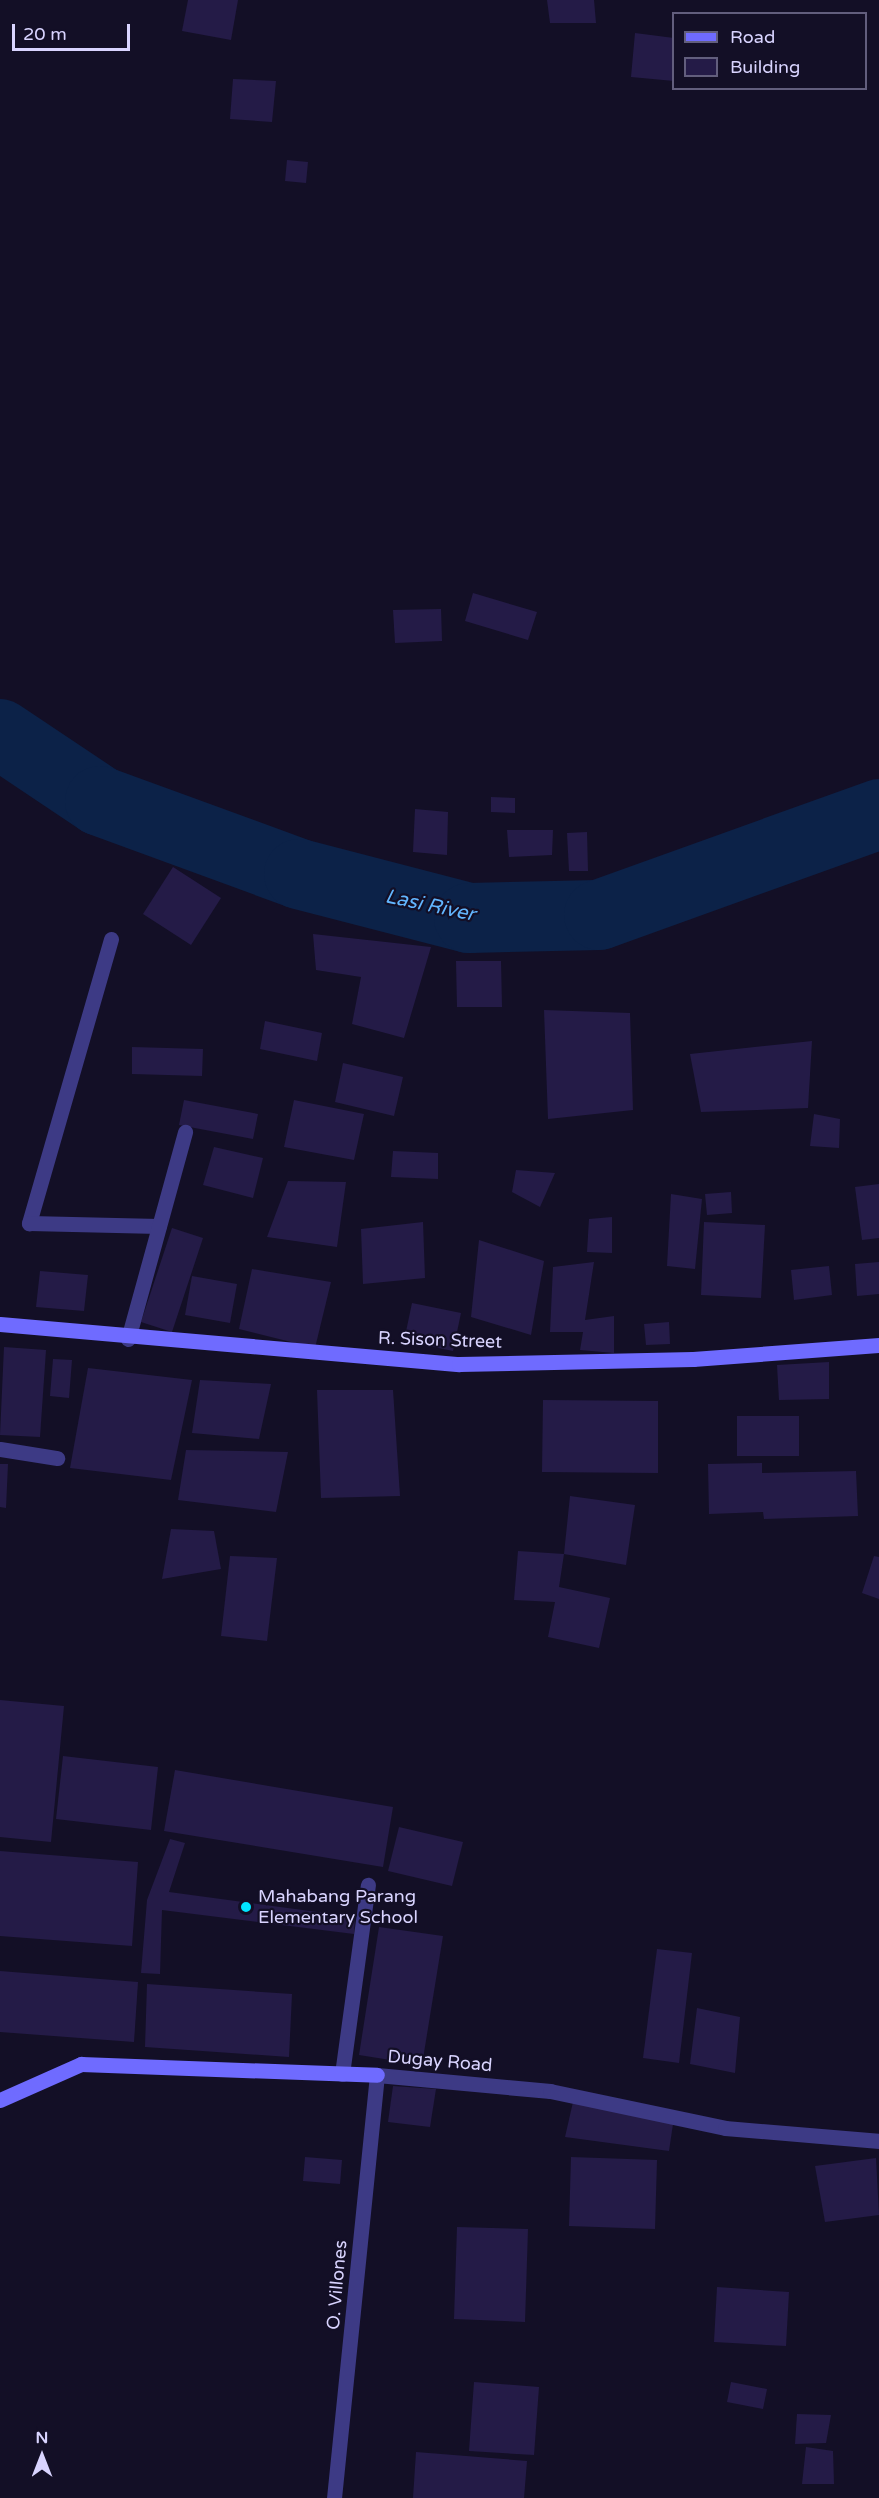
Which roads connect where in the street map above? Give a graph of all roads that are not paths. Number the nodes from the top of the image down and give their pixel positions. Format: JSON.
{"nodes":[{"id":1,"x":111,"y":939,"type":"dead end"},
{"id":2,"x":185,"y":1132,"type":"dead end"},
{"id":3,"x":159,"y":1226,"type":"junction"},
{"id":4,"x":0,"y":1324,"type":"edge"},
{"id":5,"x":128,"y":1339,"type":"junction"},
{"id":6,"x":879,"y":1345,"type":"edge"},
{"id":7,"x":0,"y":1449,"type":"edge"},
{"id":8,"x":57,"y":1458,"type":"dead end"},
{"id":9,"x":368,"y":1885,"type":"dead end"},
{"id":10,"x":342,"y":2074,"type":"junction"},
{"id":11,"x":377,"y":2075,"type":"junction"},
{"id":12,"x":0,"y":2100,"type":"edge"},
{"id":13,"x":879,"y":2141,"type":"edge"},
{"id":14,"x":334,"y":2498,"type":"edge"}],
"edges":[{"from":1,"to":3,"type":"street"},
{"from":2,"to":3,"type":"street"},
{"from":3,"to":5,"type":"street"},
{"from":4,"to":5,"type":"street","name":"R. Sison Street"},
{"from":5,"to":6,"type":"street","name":"R. Sison Street"},
{"from":7,"to":8,"type":"street"},
{"from":9,"to":10,"type":"street"},
{"from":10,"to":11,"type":"street","name":"Dugay Road"},
{"from":10,"to":12,"type":"street","name":"Dugay Road"},
{"from":11,"to":13,"type":"street","name":"Dugay Road"},
{"from":11,"to":14,"type":"street","name":"O. Villones"}]}
